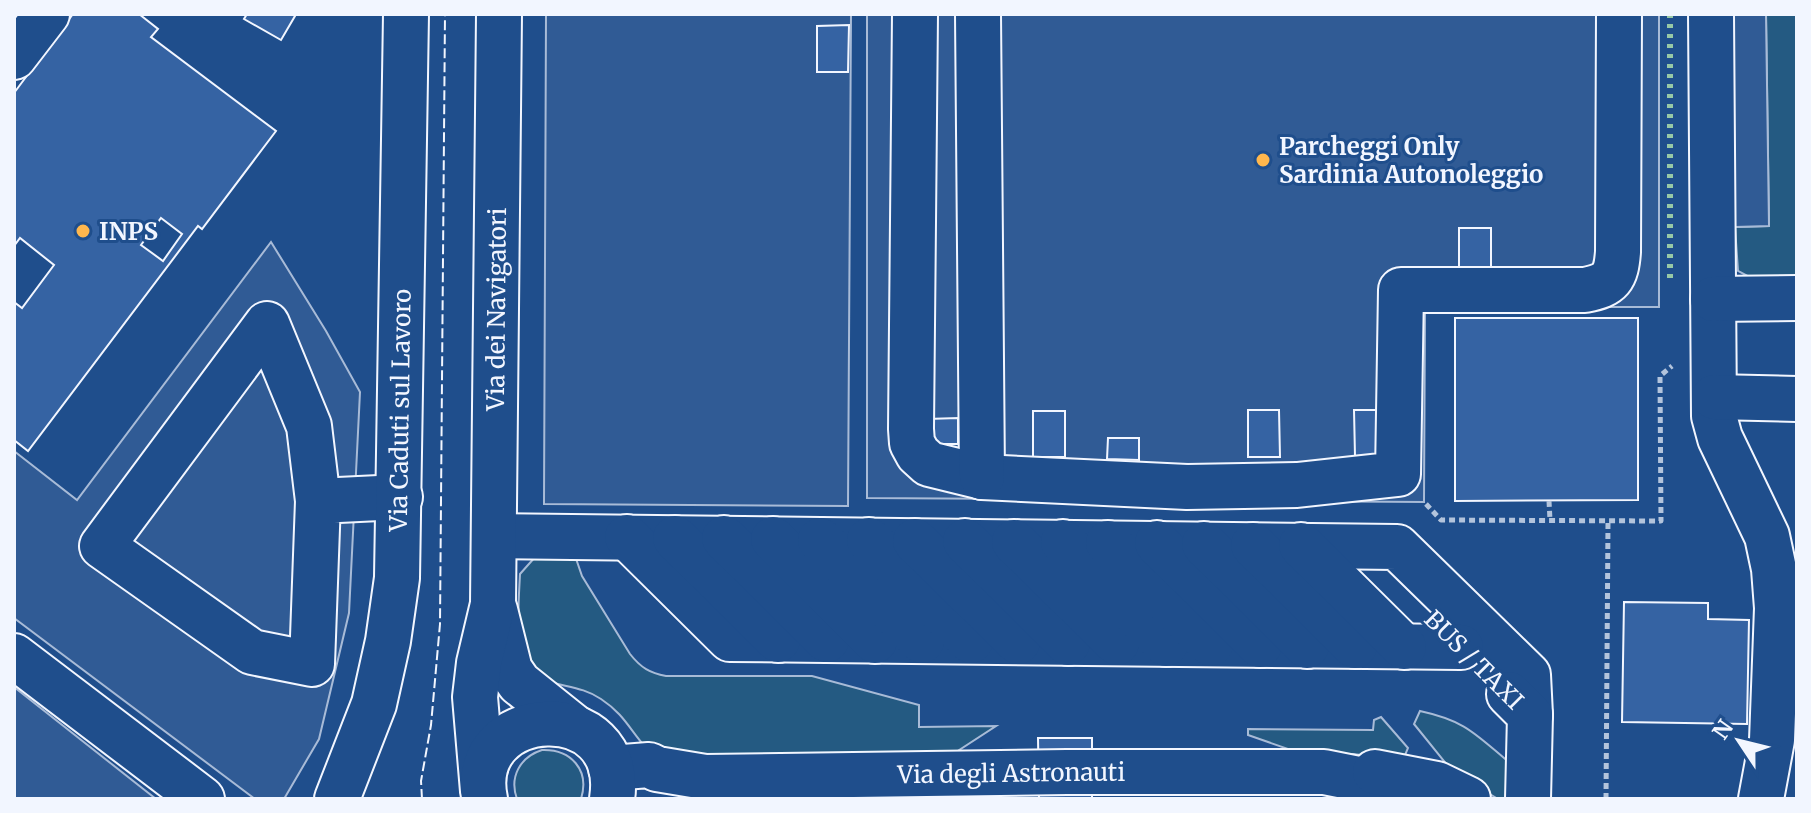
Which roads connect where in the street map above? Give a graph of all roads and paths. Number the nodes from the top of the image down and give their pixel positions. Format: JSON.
{"nodes":[{"id":1,"x":47,"y":14,"type":"edge"},
{"id":2,"x":406,"y":14,"type":"edge"},
{"id":3,"x":499,"y":14,"type":"edge"},
{"id":4,"x":915,"y":14,"type":"edge"},
{"id":5,"x":978,"y":14,"type":"edge"},
{"id":6,"x":1619,"y":14,"type":"edge"},
{"id":7,"x":1711,"y":14,"type":"edge"},
{"id":8,"x":14,"y":57,"type":"edge"},
{"id":9,"x":1797,"y":298,"type":"edge"},
{"id":10,"x":1713,"y":299,"type":"junction"},
{"id":11,"x":1713,"y":379,"type":"junction"},
{"id":12,"x":1797,"y":399,"type":"edge"},
{"id":13,"x":1398,"y":474,"type":"junction"},
{"id":14,"x":982,"y":477,"type":"junction"},
{"id":15,"x":400,"y":497,"type":"junction"},
{"id":16,"x":318,"y":501,"type":"junction"},
{"id":17,"x":1549,"y":501,"type":"dead end"},
{"id":18,"x":1550,"y":520,"type":"junction"},
{"id":19,"x":1608,"y":522,"type":"junction"},
{"id":20,"x":494,"y":536,"type":"junction"},
{"id":21,"x":627,"y":537,"type":"junction"},
{"id":22,"x":675,"y":538,"type":"junction"},
{"id":23,"x":724,"y":538,"type":"junction"},
{"id":24,"x":773,"y":539,"type":"junction"},
{"id":25,"x":820,"y":540,"type":"junction"},
{"id":26,"x":869,"y":540,"type":"junction"},
{"id":27,"x":915,"y":541,"type":"junction"},
{"id":28,"x":965,"y":541,"type":"junction"},
{"id":29,"x":1014,"y":542,"type":"junction"},
{"id":30,"x":1063,"y":542,"type":"junction"},
{"id":31,"x":1108,"y":543,"type":"junction"},
{"id":32,"x":1157,"y":543,"type":"junction"},
{"id":33,"x":1204,"y":544,"type":"junction"},
{"id":34,"x":1253,"y":545,"type":"junction"},
{"id":35,"x":1301,"y":545,"type":"junction"},
{"id":36,"x":1360,"y":546,"type":"junction"},
{"id":37,"x":493,"y":604,"type":"junction"},
{"id":38,"x":778,"y":640,"type":"junction"},
{"id":39,"x":827,"y":640,"type":"junction"},
{"id":40,"x":875,"y":641,"type":"junction"},
{"id":41,"x":922,"y":641,"type":"junction"},
{"id":42,"x":971,"y":641,"type":"junction"},
{"id":43,"x":1018,"y":642,"type":"junction"},
{"id":44,"x":1068,"y":643,"type":"junction"},
{"id":45,"x":1117,"y":643,"type":"junction"},
{"id":46,"x":1166,"y":644,"type":"junction"},
{"id":47,"x":1211,"y":644,"type":"junction"},
{"id":48,"x":1260,"y":645,"type":"junction"},
{"id":49,"x":1307,"y":646,"type":"junction"},
{"id":50,"x":1355,"y":646,"type":"junction"},
{"id":51,"x":1404,"y":647,"type":"junction"},
{"id":52,"x":1461,"y":647,"type":"junction"},
{"id":53,"x":14,"y":656,"type":"edge"},
{"id":54,"x":1530,"y":715,"type":"junction"},
{"id":55,"x":574,"y":727,"type":"junction"},
{"id":56,"x":1324,"y":772,"type":"junction"},
{"id":57,"x":611,"y":784,"type":"edge"},
{"id":58,"x":1251,"y":785,"type":"edge"},
{"id":59,"x":1006,"y":786,"type":"edge"},
{"id":60,"x":716,"y":788,"type":"edge"},
{"id":61,"x":484,"y":795,"type":"edge"},
{"id":62,"x":202,"y":799,"type":"edge"},
{"id":63,"x":337,"y":799,"type":"edge"},
{"id":64,"x":1409,"y":799,"type":"edge"},
{"id":65,"x":1468,"y":799,"type":"edge"},
{"id":66,"x":1528,"y":799,"type":"edge"},
{"id":67,"x":1606,"y":799,"type":"edge"},
{"id":68,"x":1761,"y":799,"type":"edge"}],
"edges":[{"from":1,"to":8,"type":"street"},
{"from":2,"to":15,"type":"street","name":"Via Caduti sul Lavoro"},
{"from":3,"to":20,"type":"street","name":"Via dei Navigatori"},
{"from":4,"to":14,"type":"street"},
{"from":5,"to":14,"type":"street"},
{"from":6,"to":13,"type":"street"},
{"from":7,"to":10,"type":"street"},
{"from":9,"to":10,"type":"street"},
{"from":10,"to":11,"type":"street"},
{"from":11,"to":12,"type":"street"},
{"from":11,"to":19,"type":"path"},
{"from":11,"to":68,"type":"street"},
{"from":13,"to":14,"type":"street"},
{"from":13,"to":18,"type":"path"},
{"from":15,"to":16,"type":"street"},
{"from":15,"to":63,"type":"street","name":"Via Caduti sul Lavoro"},
{"from":16,"to":16,"type":"street"},
{"from":17,"to":18,"type":"path"},
{"from":18,"to":19,"type":"path"},
{"from":19,"to":67,"type":"path"},
{"from":20,"to":21,"type":"street"},
{"from":20,"to":37,"type":"street","name":"Via dei Navigatori"},
{"from":21,"to":22,"type":"street"},
{"from":21,"to":38,"type":"street"},
{"from":22,"to":23,"type":"street"},
{"from":22,"to":38,"type":"street"},
{"from":23,"to":24,"type":"street"},
{"from":23,"to":39,"type":"street"},
{"from":24,"to":25,"type":"street"},
{"from":24,"to":40,"type":"street"},
{"from":25,"to":26,"type":"street"},
{"from":25,"to":41,"type":"street"},
{"from":26,"to":27,"type":"street"},
{"from":26,"to":42,"type":"street"},
{"from":27,"to":28,"type":"street"},
{"from":27,"to":43,"type":"street"},
{"from":28,"to":29,"type":"street"},
{"from":28,"to":44,"type":"street"},
{"from":29,"to":30,"type":"street"},
{"from":29,"to":45,"type":"street"},
{"from":30,"to":31,"type":"street"},
{"from":30,"to":46,"type":"street"},
{"from":31,"to":32,"type":"street"},
{"from":31,"to":47,"type":"street"},
{"from":32,"to":33,"type":"street"},
{"from":32,"to":48,"type":"street"},
{"from":33,"to":34,"type":"street"},
{"from":33,"to":49,"type":"street"},
{"from":34,"to":35,"type":"street"},
{"from":34,"to":50,"type":"street"},
{"from":35,"to":36,"type":"street"},
{"from":35,"to":51,"type":"street"},
{"from":36,"to":52,"type":"street","name":"BUS / TAXI"},
{"from":36,"to":54,"type":"street"},
{"from":37,"to":55,"type":"street","name":"Via dei Navigatori"},
{"from":37,"to":61,"type":"street","name":"Via dei Navigatori"},
{"from":38,"to":39,"type":"street"},
{"from":39,"to":40,"type":"street"},
{"from":40,"to":41,"type":"street"},
{"from":41,"to":42,"type":"street"},
{"from":42,"to":43,"type":"street"},
{"from":43,"to":44,"type":"street"},
{"from":44,"to":45,"type":"street"},
{"from":45,"to":46,"type":"street"},
{"from":46,"to":47,"type":"street"},
{"from":47,"to":48,"type":"street"},
{"from":48,"to":49,"type":"street"},
{"from":49,"to":50,"type":"street"},
{"from":50,"to":51,"type":"street"},
{"from":51,"to":52,"type":"street"},
{"from":52,"to":54,"type":"street","name":"BUS / TAXI"},
{"from":53,"to":62,"type":"street"},
{"from":54,"to":66,"type":"street","name":"BUS / TAXI"},
{"from":55,"to":57,"type":"street","name":"Via dei Navigatori"},
{"from":55,"to":61,"type":"street"},
{"from":56,"to":58,"type":"street","name":"Via degli Astronauti"},
{"from":56,"to":64,"type":"street","name":"Via degli Astronauti"},
{"from":56,"to":65,"type":"street"},
{"from":57,"to":60,"type":"street","name":"Via degli Astronauti"},
{"from":58,"to":59,"type":"street","name":"Via degli Astronauti"},
{"from":59,"to":60,"type":"street","name":"Via degli Astronauti"}]}
